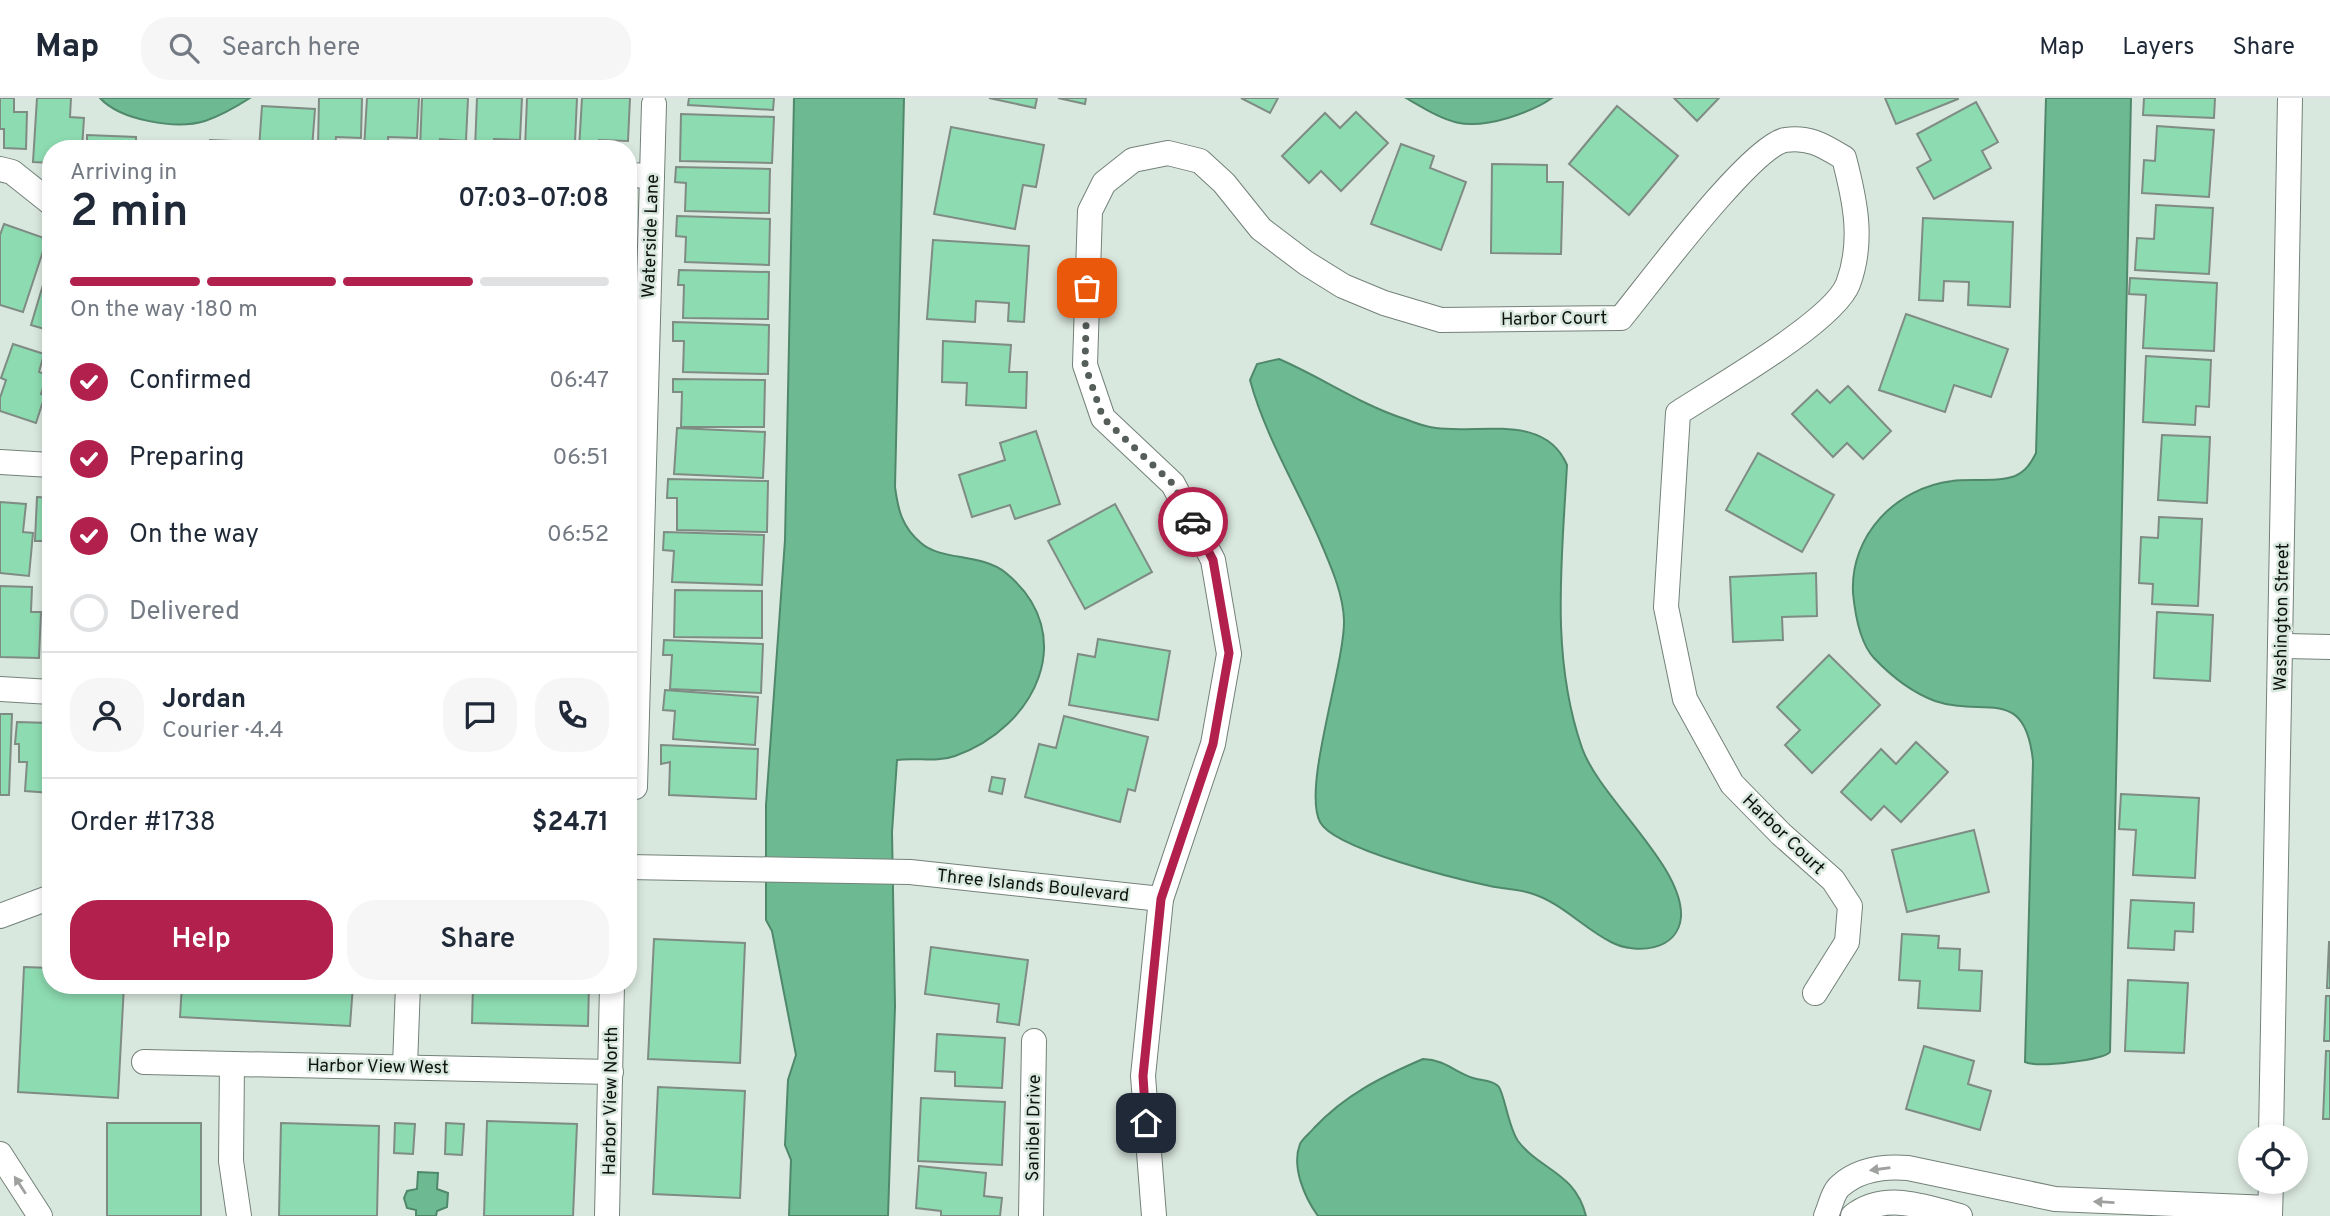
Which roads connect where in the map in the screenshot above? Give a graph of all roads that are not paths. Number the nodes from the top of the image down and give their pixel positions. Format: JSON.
{"nodes":[{"id":1,"x":2290,"y":98,"type":"edge"},
{"id":2,"x":654,"y":104,"type":"dead end"},
{"id":3,"x":0,"y":169,"type":"edge"},
{"id":4,"x":640,"y":176,"type":"edge"},
{"id":5,"x":42,"y":196,"type":"edge"},
{"id":6,"x":637,"y":403,"type":"edge"},
{"id":7,"x":0,"y":463,"type":"edge"},
{"id":8,"x":42,"y":465,"type":"edge"},
{"id":9,"x":2280,"y":646,"type":"junction"},
{"id":10,"x":2330,"y":647,"type":"edge"},
{"id":11,"x":0,"y":689,"type":"edge"},
{"id":12,"x":42,"y":691,"type":"edge"},
{"id":13,"x":637,"y":867,"type":"edge"},
{"id":14,"x":1161,"y":899,"type":"junction"},
{"id":15,"x":42,"y":900,"type":"edge"},
{"id":16,"x":0,"y":916,"type":"edge"},
{"id":17,"x":1815,"y":993,"type":"dead end"},
{"id":18,"x":408,"y":994,"type":"edge"},
{"id":19,"x":612,"y":994,"type":"edge"},
{"id":20,"x":1034,"y":1041,"type":"dead end"},
{"id":21,"x":144,"y":1062,"type":"dead end"},
{"id":22,"x":232,"y":1064,"type":"junction"},
{"id":23,"x":405,"y":1066,"type":"junction"},
{"id":24,"x":611,"y":1072,"type":"junction"},
{"id":25,"x":2272,"y":1124,"type":"edge"},
{"id":26,"x":0,"y":1154,"type":"edge"},
{"id":27,"x":2271,"y":1194,"type":"edge"},
{"id":28,"x":2270,"y":1212,"type":"edge"},
{"id":29,"x":40,"y":1216,"type":"edge"},
{"id":30,"x":239,"y":1216,"type":"edge"},
{"id":31,"x":607,"y":1216,"type":"edge"},
{"id":32,"x":1031,"y":1216,"type":"edge"},
{"id":33,"x":1154,"y":1216,"type":"edge"},
{"id":34,"x":1826,"y":1216,"type":"edge"},
{"id":35,"x":1853,"y":1216,"type":"edge"},
{"id":36,"x":1961,"y":1216,"type":"edge"}],
"edges":[{"from":1,"to":9,"type":"street","name":"Washington Street"},
{"from":2,"to":4,"type":"street","name":"Waterside Lane"},
{"from":3,"to":5,"type":"street"},
{"from":4,"to":6,"type":"street","name":"Waterside Lane"},
{"from":7,"to":8,"type":"street"},
{"from":9,"to":10,"type":"street"},
{"from":9,"to":25,"type":"street","name":"Washington Street"},
{"from":11,"to":12,"type":"street"},
{"from":13,"to":14,"type":"street","name":"Three Islands Boulevard"},
{"from":14,"to":17,"type":"street","name":"Harbor Court"},
{"from":14,"to":33,"type":"street"},
{"from":15,"to":16,"type":"street"},
{"from":18,"to":23,"type":"street"},
{"from":19,"to":24,"type":"street","name":"Harbor View North"},
{"from":20,"to":32,"type":"street","name":"Sanibel Drive"},
{"from":21,"to":22,"type":"street","name":"Harbor View West"},
{"from":22,"to":23,"type":"street","name":"Harbor View West"},
{"from":22,"to":30,"type":"street"},
{"from":23,"to":24,"type":"street","name":"Harbor View West"},
{"from":24,"to":31,"type":"street","name":"Harbor View North"},
{"from":29,"to":26,"type":"street","one_way":true},
{"from":27,"to":28,"type":"street"},
{"from":28,"to":34,"type":"street","one_way":true},
{"from":35,"to":36,"type":"street"}]}
